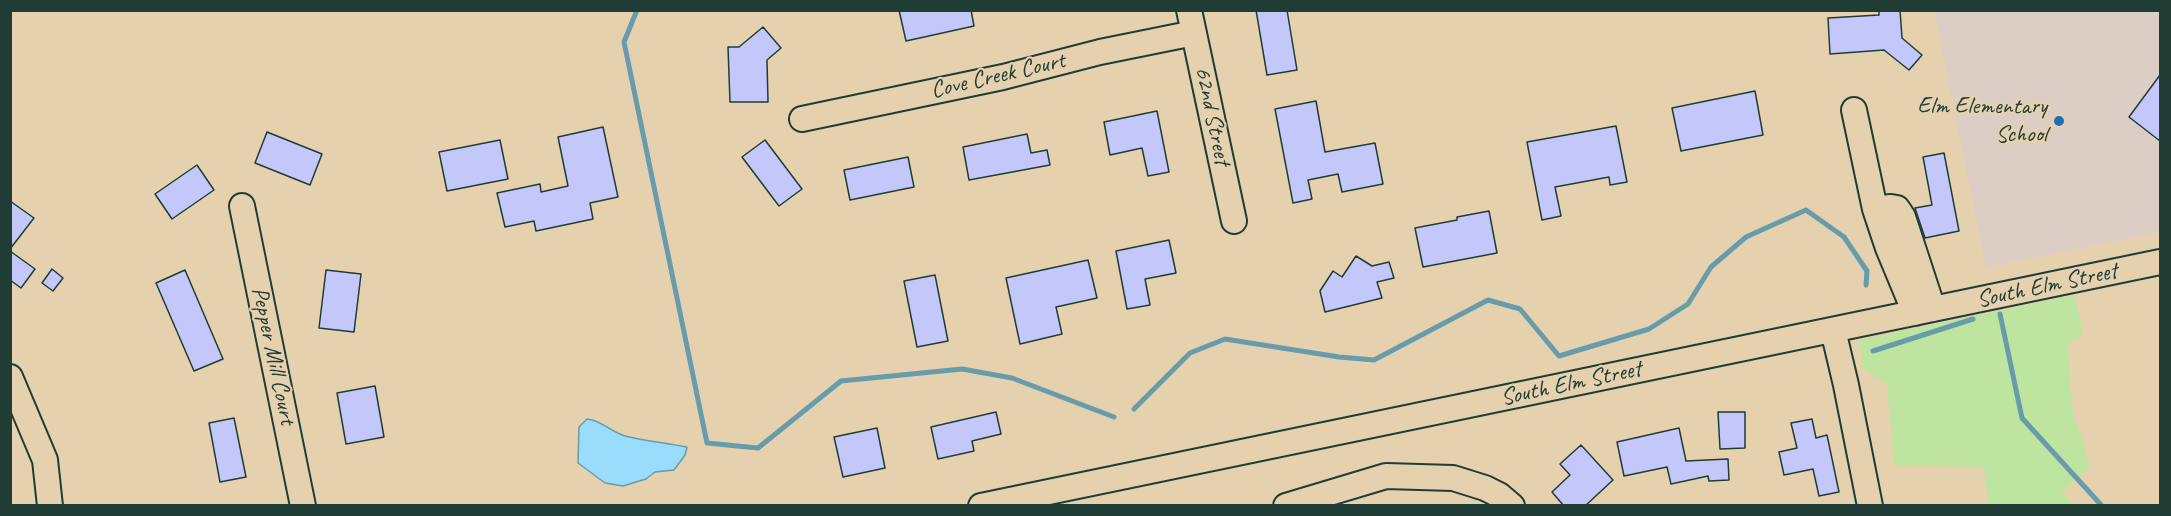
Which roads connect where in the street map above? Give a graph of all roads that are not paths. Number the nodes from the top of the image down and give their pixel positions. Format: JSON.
{"nodes":[{"id":1,"x":1192,"y":22,"type":"edge"},
{"id":2,"x":1854,"y":110,"type":"dead end"},
{"id":3,"x":802,"y":119,"type":"dead end"},
{"id":4,"x":242,"y":206,"type":"dead end"},
{"id":5,"x":1234,"y":221,"type":"dead end"},
{"id":6,"x":2160,"y":262,"type":"edge"},
{"id":7,"x":1924,"y":311,"type":"junction"},
{"id":8,"x":1833,"y":330,"type":"junction"},
{"id":9,"x":10,"y":377,"type":"edge"},
{"id":10,"x":50,"y":506,"type":"edge"},
{"id":11,"x":303,"y":506,"type":"edge"},
{"id":12,"x":981,"y":506,"type":"edge"},
{"id":13,"x":1286,"y":506,"type":"edge"},
{"id":14,"x":1512,"y":506,"type":"edge"},
{"id":15,"x":1870,"y":506,"type":"edge"}],
"edges":[{"from":1,"to":3,"type":"street","name":"Cove Creek Court"},
{"from":1,"to":5,"type":"street","name":"62nd Street"},
{"from":2,"to":7,"type":"street"},
{"from":4,"to":11,"type":"street","name":"Pepper Mill Court"},
{"from":6,"to":7,"type":"street","name":"South Elm Street"},
{"from":7,"to":8,"type":"street","name":"South Elm Street"},
{"from":8,"to":12,"type":"street","name":"South Elm Street"},
{"from":8,"to":15,"type":"street"},
{"from":9,"to":10,"type":"street"},
{"from":13,"to":14,"type":"street"}]}
